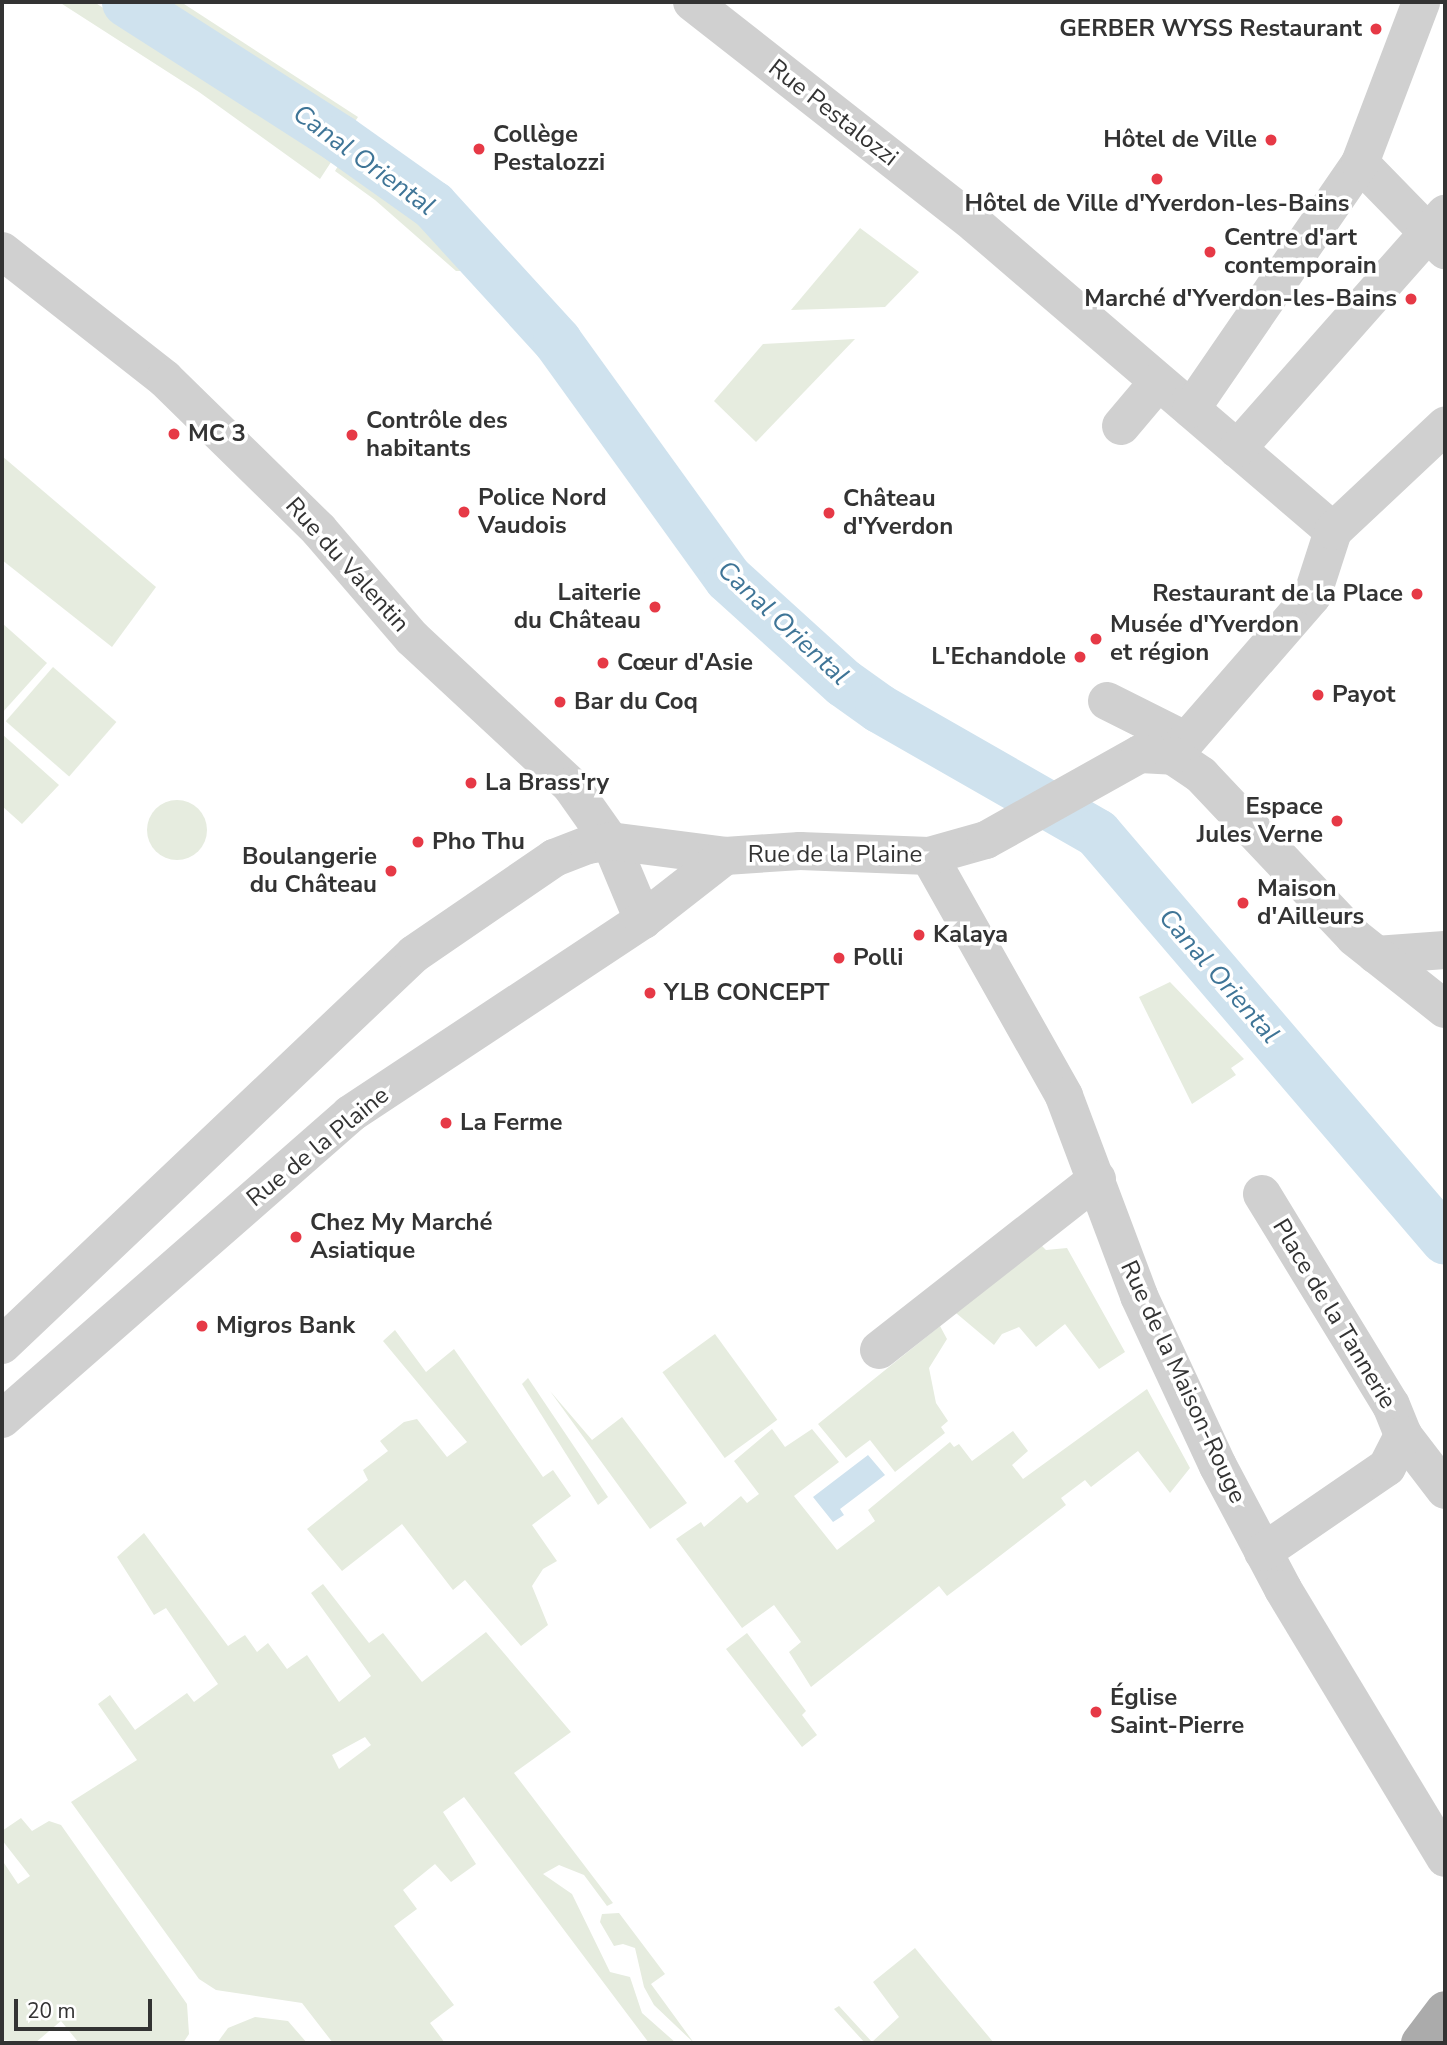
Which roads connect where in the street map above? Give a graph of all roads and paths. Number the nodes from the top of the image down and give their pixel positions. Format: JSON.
{"nodes":[{"id":1,"x":692,"y":2,"type":"edge"},
{"id":2,"x":1421,"y":2,"type":"edge"},
{"id":3,"x":1360,"y":163,"type":"junction"},
{"id":4,"x":1440,"y":232,"type":"edge"},
{"id":5,"x":2,"y":251,"type":"edge"},
{"id":6,"x":1158,"y":382,"type":"junction"},
{"id":7,"x":1191,"y":410,"type":"junction"},
{"id":8,"x":1121,"y":426,"type":"dead end"},
{"id":9,"x":1445,"y":426,"type":"edge"},
{"id":10,"x":1237,"y":449,"type":"junction"},
{"id":11,"x":1334,"y":531,"type":"junction"},
{"id":12,"x":1107,"y":701,"type":"dead end"},
{"id":13,"x":1179,"y":748,"type":"junction"},
{"id":14,"x":610,"y":841,"type":"junction"},
{"id":15,"x":725,"y":856,"type":"junction"},
{"id":16,"x":929,"y":856,"type":"junction"},
{"id":17,"x":643,"y":920,"type":"junction"},
{"id":18,"x":1445,"y":950,"type":"edge"},
{"id":19,"x":1376,"y":955,"type":"junction"},
{"id":20,"x":1445,"y":980,"type":"edge"},
{"id":21,"x":1445,"y":1010,"type":"edge"},
{"id":22,"x":1097,"y":1179,"type":"junction"},
{"id":23,"x":1262,"y":1195,"type":"dead end"},
{"id":24,"x":2,"y":1345,"type":"edge"},
{"id":25,"x":879,"y":1350,"type":"dead end"},
{"id":26,"x":2,"y":1419,"type":"edge"},
{"id":27,"x":1403,"y":1435,"type":"junction"},
{"id":28,"x":1445,"y":1490,"type":"edge"},
{"id":29,"x":1263,"y":1552,"type":"junction"},
{"id":30,"x":1445,"y":1858,"type":"edge"},
{"id":31,"x":1445,"y":2010,"type":"edge"},
{"id":32,"x":1420,"y":2043,"type":"edge"}],
"edges":[{"from":1,"to":6,"type":"street","name":"Rue Pestalozzi"},
{"from":2,"to":3,"type":"street"},
{"from":3,"to":4,"type":"street"},
{"from":3,"to":7,"type":"street"},
{"from":4,"to":10,"type":"street"},
{"from":5,"to":14,"type":"street","name":"Rue du Valentin"},
{"from":6,"to":7,"type":"street","name":"Rue Pestalozzi"},
{"from":6,"to":8,"type":"street"},
{"from":7,"to":10,"type":"street","name":"Rue Pestalozzi"},
{"from":9,"to":11,"type":"street"},
{"from":10,"to":11,"type":"street","name":"Rue Pestalozzi"},
{"from":11,"to":13,"type":"street"},
{"from":12,"to":13,"type":"street"},
{"from":13,"to":16,"type":"street","name":"Rue de la Plaine"},
{"from":13,"to":19,"type":"street"},
{"from":14,"to":15,"type":"street","name":"Rue de la Plaine"},
{"from":14,"to":17,"type":"street","name":"Rue du Valentin"},
{"from":14,"to":24,"type":"street","name":"Rue de la Plaine"},
{"from":15,"to":16,"type":"street","name":"Rue de la Plaine"},
{"from":15,"to":17,"type":"street","name":"Rue de la Plaine"},
{"from":16,"to":22,"type":"street","name":"Rue de la Maison-Rouge"},
{"from":17,"to":26,"type":"street","name":"Rue de la Plaine"},
{"from":18,"to":19,"type":"street"},
{"from":19,"to":20,"type":"street"},
{"from":19,"to":21,"type":"street"},
{"from":22,"to":25,"type":"street"},
{"from":22,"to":29,"type":"street","name":"Rue de la Maison-Rouge"},
{"from":23,"to":27,"type":"street","name":"Place de la Tannerie"},
{"from":27,"to":28,"type":"street","name":"Place de la Tannerie"},
{"from":27,"to":29,"type":"street"},
{"from":29,"to":30,"type":"street","name":"Rue de la Maison-Rouge"},
{"from":31,"to":32,"type":"main road"}]}
